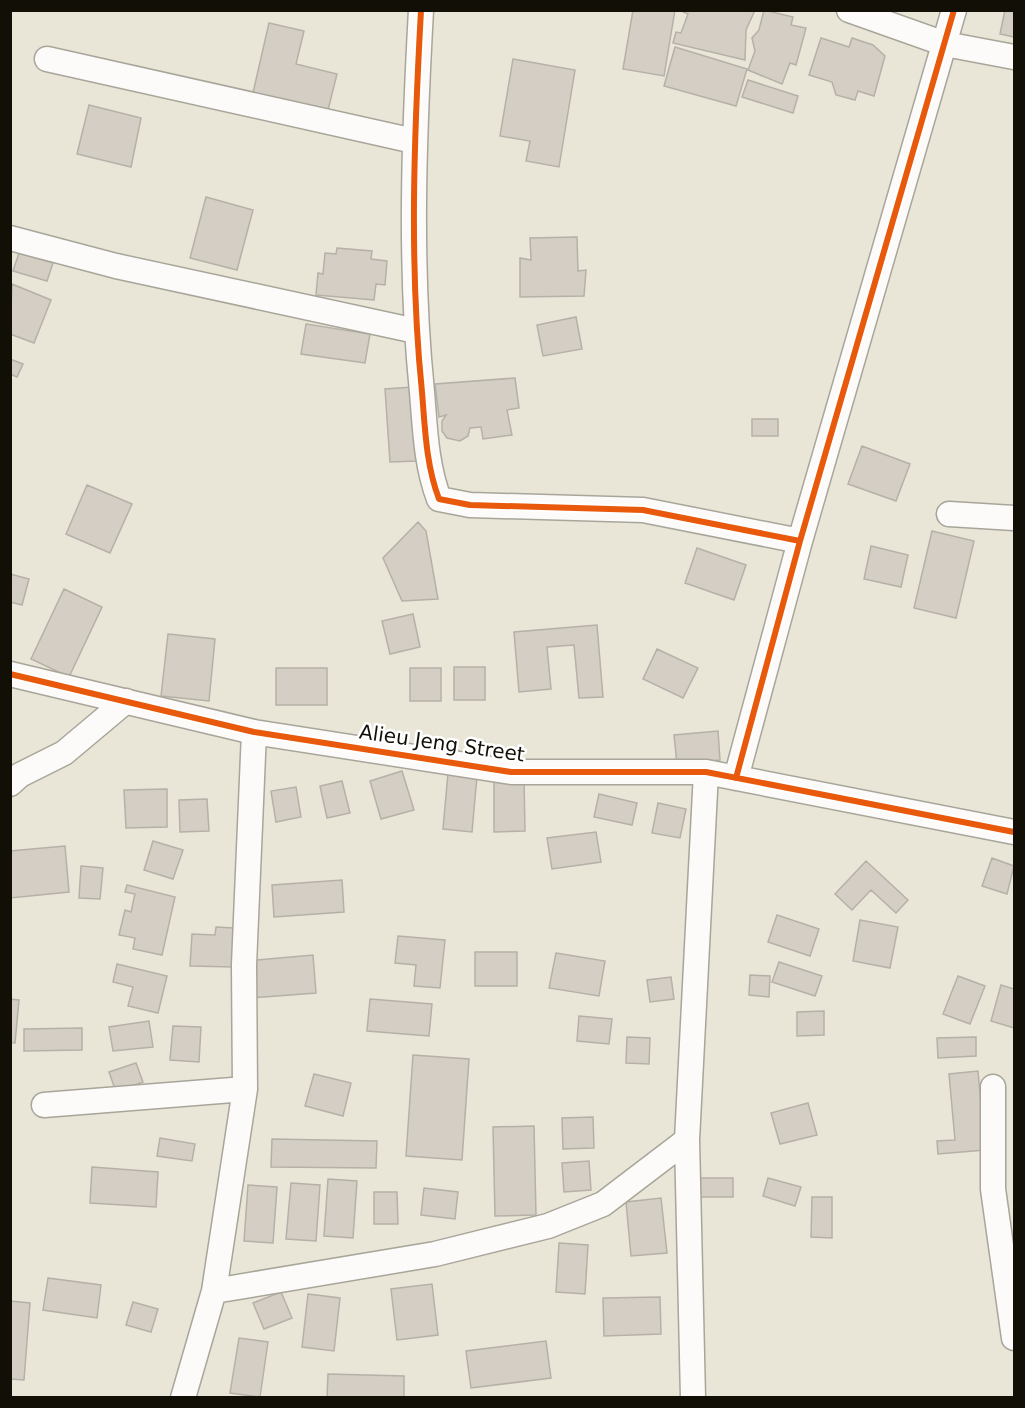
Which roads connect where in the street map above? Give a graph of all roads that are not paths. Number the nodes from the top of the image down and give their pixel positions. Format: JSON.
{"nodes":[{"id":1,"x":421,"y":10,"type":"edge"},
{"id":2,"x":849,"y":10,"type":"edge"},
{"id":3,"x":954,"y":10,"type":"edge"},
{"id":4,"x":945,"y":44,"type":"junction"},
{"id":5,"x":1014,"y":57,"type":"edge"},
{"id":6,"x":47,"y":59,"type":"dead end"},
{"id":7,"x":414,"y":141,"type":"junction"},
{"id":8,"x":10,"y":238,"type":"edge"},
{"id":9,"x":416,"y":331,"type":"junction"},
{"id":10,"x":949,"y":514,"type":"dead end"},
{"id":11,"x":1014,"y":518,"type":"edge"},
{"id":12,"x":800,"y":541,"type":"junction"},
{"id":13,"x":10,"y":674,"type":"edge"},
{"id":14,"x":126,"y":701,"type":"junction"},
{"id":15,"x":254,"y":732,"type":"junction"},
{"id":16,"x":706,"y":772,"type":"junction"},
{"id":17,"x":736,"y":778,"type":"junction"},
{"id":18,"x":10,"y":784,"type":"edge"},
{"id":19,"x":1014,"y":832,"type":"edge"},
{"id":20,"x":993,"y":1086,"type":"dead end"},
{"id":21,"x":245,"y":1089,"type":"junction"},
{"id":22,"x":44,"y":1105,"type":"dead end"},
{"id":23,"x":687,"y":1140,"type":"junction"},
{"id":24,"x":214,"y":1291,"type":"junction"},
{"id":25,"x":1014,"y":1338,"type":"edge"},
{"id":26,"x":183,"y":1398,"type":"edge"},
{"id":27,"x":693,"y":1398,"type":"edge"}],
"edges":[{"from":1,"to":7,"type":"street"},
{"from":2,"to":4,"type":"street"},
{"from":3,"to":4,"type":"street"},
{"from":4,"to":5,"type":"street"},
{"from":4,"to":12,"type":"street"},
{"from":6,"to":7,"type":"street"},
{"from":7,"to":9,"type":"street"},
{"from":8,"to":9,"type":"street"},
{"from":9,"to":12,"type":"street"},
{"from":10,"to":11,"type":"street"},
{"from":12,"to":17,"type":"street"},
{"from":13,"to":14,"type":"street","name":"Alieu Jeng Street"},
{"from":14,"to":15,"type":"street","name":"Alieu Jeng Street"},
{"from":14,"to":18,"type":"street"},
{"from":15,"to":16,"type":"street","name":"Alieu Jeng Street"},
{"from":15,"to":21,"type":"street"},
{"from":16,"to":17,"type":"street","name":"Alieu Jeng Street"},
{"from":16,"to":23,"type":"street"},
{"from":17,"to":19,"type":"street","name":"Alieu Jeng Street"},
{"from":20,"to":25,"type":"street"},
{"from":21,"to":22,"type":"street"},
{"from":21,"to":24,"type":"street"},
{"from":23,"to":24,"type":"street"},
{"from":23,"to":27,"type":"street"},
{"from":24,"to":26,"type":"street"}]}
